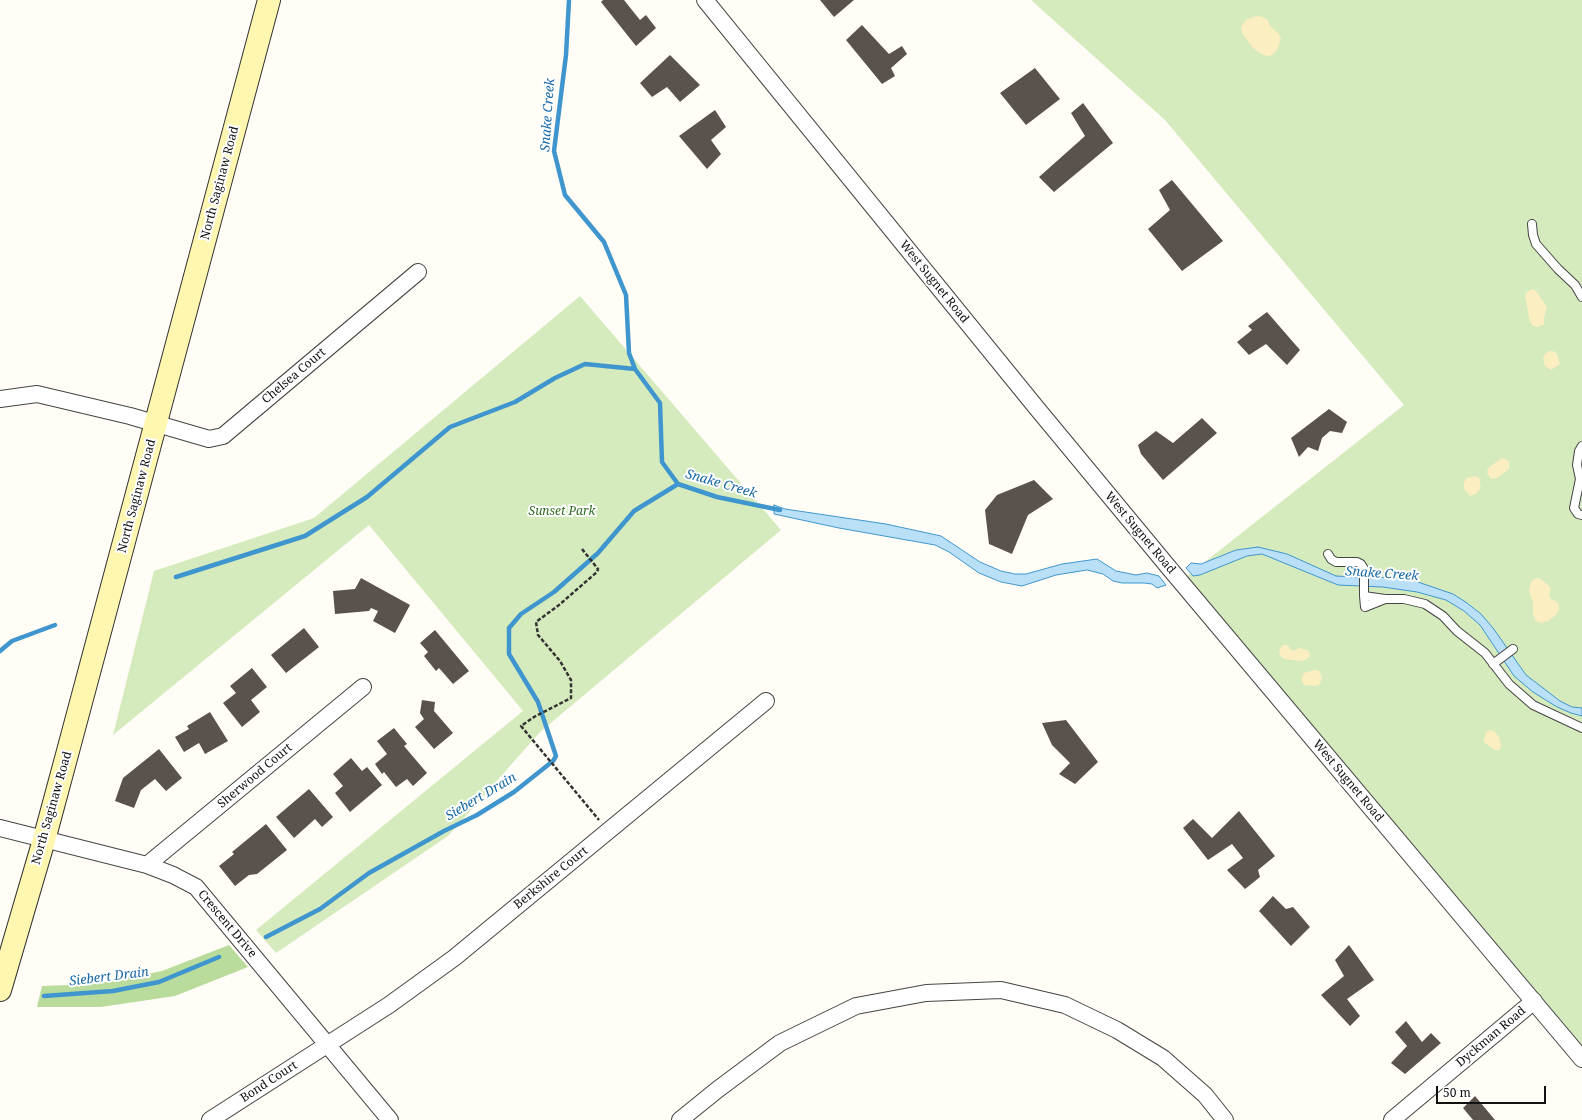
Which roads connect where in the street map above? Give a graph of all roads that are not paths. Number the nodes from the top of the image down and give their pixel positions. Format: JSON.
{"nodes":[{"id":1,"x":269,"y":0,"type":"edge"},
{"id":2,"x":705,"y":0,"type":"edge"},
{"id":3,"x":1532,"y":224,"type":"dead end"},
{"id":4,"x":418,"y":272,"type":"dead end"},
{"id":5,"x":1582,"y":297,"type":"edge"},
{"id":6,"x":0,"y":399,"type":"edge"},
{"id":7,"x":156,"y":424,"type":"junction"},
{"id":8,"x":1582,"y":446,"type":"edge"},
{"id":9,"x":1582,"y":515,"type":"edge"},
{"id":10,"x":1328,"y":554,"type":"dead end"},
{"id":11,"x":1513,"y":649,"type":"dead end"},
{"id":12,"x":1493,"y":664,"type":"junction"},
{"id":13,"x":363,"y":687,"type":"dead end"},
{"id":14,"x":766,"y":701,"type":"dead end"},
{"id":15,"x":1582,"y":728,"type":"edge"},
{"id":16,"x":0,"y":828,"type":"edge"},
{"id":17,"x":44,"y":840,"type":"junction"},
{"id":18,"x":147,"y":865,"type":"junction"},
{"id":19,"x":0,"y":990,"type":"edge"},
{"id":20,"x":1534,"y":1001,"type":"junction"},
{"id":21,"x":328,"y":1044,"type":"junction"},
{"id":22,"x":1582,"y":1059,"type":"edge"},
{"id":23,"x":210,"y":1120,"type":"edge"},
{"id":24,"x":390,"y":1120,"type":"edge"},
{"id":25,"x":680,"y":1120,"type":"edge"},
{"id":26,"x":1225,"y":1120,"type":"edge"},
{"id":27,"x":1392,"y":1120,"type":"edge"}],
"edges":[{"from":1,"to":7,"type":"main road","name":"North Saginaw Road"},
{"from":2,"to":20,"type":"street","name":"West Sugnet Road"},
{"from":3,"to":5,"type":"lane"},
{"from":4,"to":7,"type":"street","name":"Chelsea Court"},
{"from":6,"to":7,"type":"street","name":"Chelsea Court"},
{"from":7,"to":17,"type":"main road","name":"North Saginaw Road"},
{"from":8,"to":9,"type":"lane"},
{"from":10,"to":12,"type":"lane"},
{"from":11,"to":12,"type":"lane"},
{"from":12,"to":15,"type":"lane"},
{"from":13,"to":18,"type":"street","name":"Sherwood Court"},
{"from":14,"to":21,"type":"street","name":"Berkshire Court"},
{"from":16,"to":17,"type":"street","name":"Crescent Drive"},
{"from":17,"to":18,"type":"street","name":"Crescent Drive"},
{"from":17,"to":19,"type":"main road","name":"North Saginaw Road"},
{"from":18,"to":21,"type":"street","name":"Crescent Drive"},
{"from":20,"to":22,"type":"street","name":"West Sugnet Road"},
{"from":20,"to":27,"type":"street","name":"Dyckman Road"},
{"from":21,"to":23,"type":"street","name":"Bond Court"},
{"from":21,"to":24,"type":"street","name":"Crescent Drive"},
{"from":25,"to":26,"type":"street"}]}
